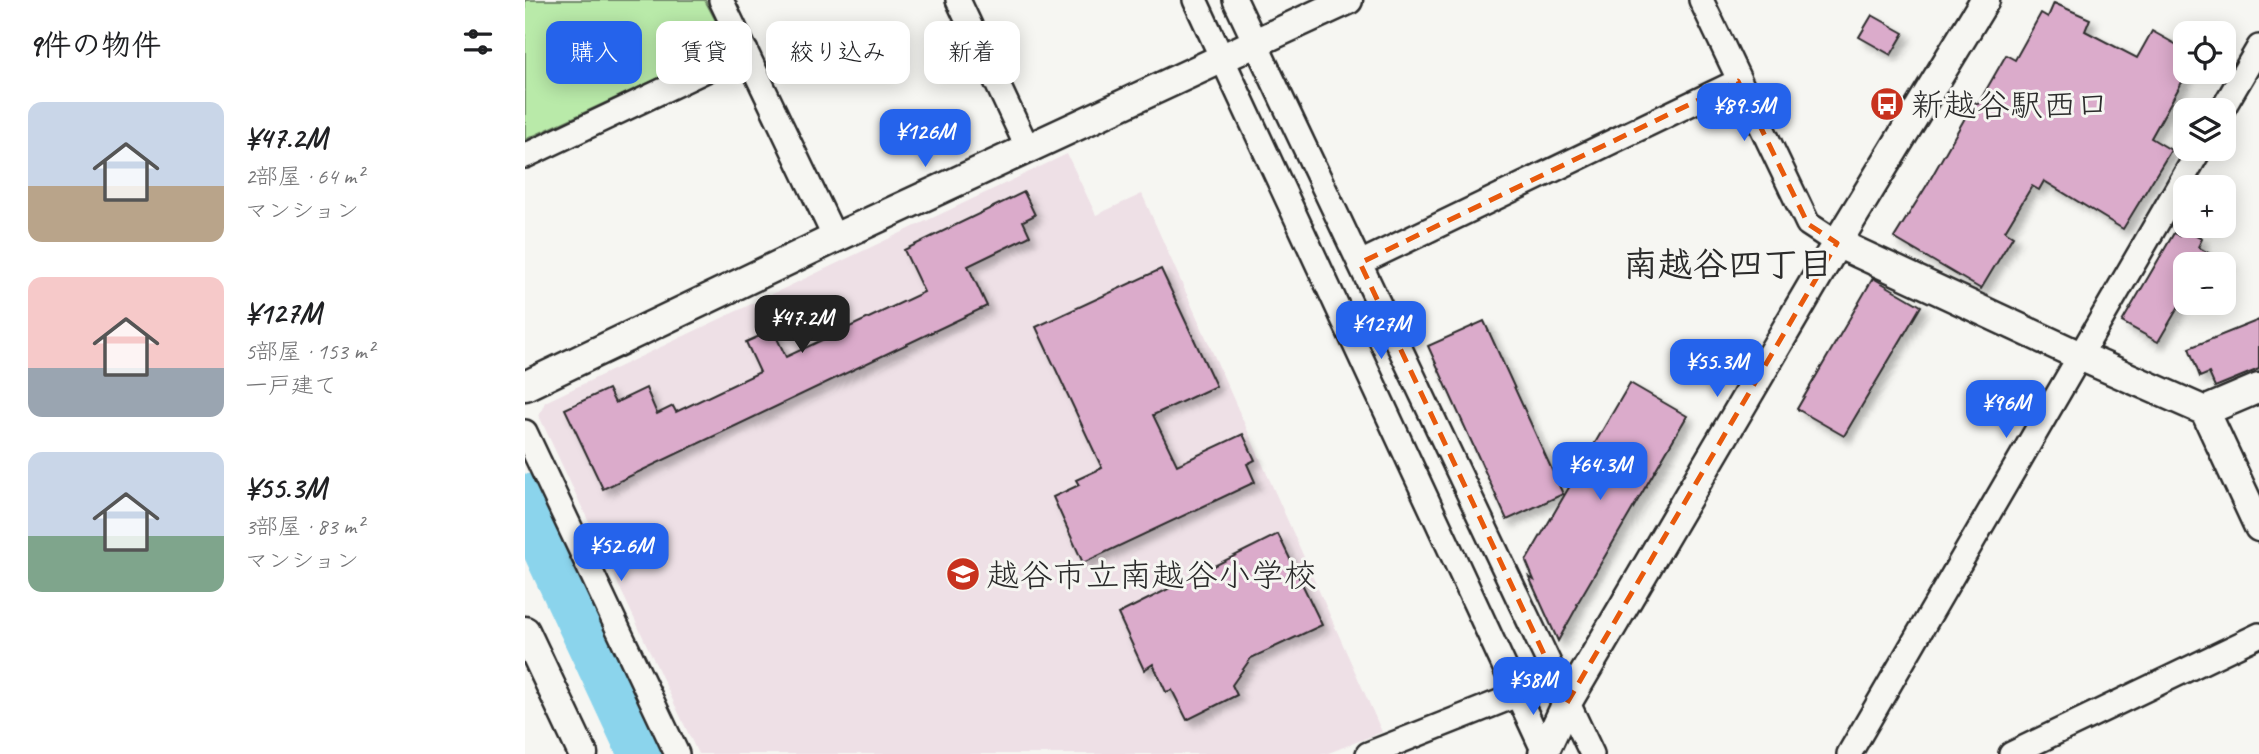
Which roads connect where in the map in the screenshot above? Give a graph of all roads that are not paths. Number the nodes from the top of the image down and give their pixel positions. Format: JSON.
{"nodes":[{"id":1,"x":721,"y":0,"type":"edge"},
{"id":2,"x":958,"y":0,"type":"edge"},
{"id":3,"x":1195,"y":0,"type":"edge"},
{"id":4,"x":1235,"y":0,"type":"edge"},
{"id":5,"x":1348,"y":0,"type":"edge"},
{"id":6,"x":1701,"y":0,"type":"edge"},
{"id":7,"x":1985,"y":0,"type":"edge"},
{"id":8,"x":731,"y":21,"type":"edge"},
{"id":9,"x":1255,"y":43,"type":"junction"},
{"id":10,"x":2259,"y":47,"type":"edge"},
{"id":11,"x":1222,"y":59,"type":"junction"},
{"id":12,"x":752,"y":64,"type":"edge"},
{"id":13,"x":1738,"y":81,"type":"junction"},
{"id":14,"x":677,"y":84,"type":"edge"},
{"id":15,"x":2230,"y":98,"type":"edge"},
{"id":16,"x":1028,"y":149,"type":"junction"},
{"id":17,"x":525,"y":156,"type":"edge"},
{"id":18,"x":2193,"y":161,"type":"edge"},
{"id":19,"x":835,"y":239,"type":"junction"},
{"id":20,"x":1837,"y":243,"type":"junction"},
{"id":21,"x":1360,"y":263,"type":"junction"},
{"id":22,"x":2080,"y":356,"type":"junction"},
{"id":23,"x":525,"y":386,"type":"edge"},
{"id":24,"x":2259,"y":388,"type":"edge"},
{"id":25,"x":2204,"y":411,"type":"junction"},
{"id":26,"x":525,"y":432,"type":"edge"},
{"id":27,"x":2259,"y":527,"type":"edge"},
{"id":28,"x":525,"y":631,"type":"edge"},
{"id":29,"x":2259,"y":635,"type":"edge"},
{"id":30,"x":1517,"y":695,"type":"junction"},
{"id":31,"x":1567,"y":703,"type":"junction"},
{"id":32,"x":1544,"y":753,"type":"edge"},
{"id":33,"x":583,"y":754,"type":"edge"},
{"id":34,"x":677,"y":754,"type":"edge"},
{"id":35,"x":1367,"y":754,"type":"edge"},
{"id":36,"x":1592,"y":754,"type":"edge"},
{"id":37,"x":1849,"y":754,"type":"edge"},
{"id":38,"x":2011,"y":754,"type":"edge"}],
"edges":[{"from":1,"to":8,"type":"street"},
{"from":2,"to":16,"type":"street"},
{"from":3,"to":11,"type":"street"},
{"from":4,"to":9,"type":"street"},
{"from":5,"to":9,"type":"street"},
{"from":6,"to":13,"type":"street"},
{"from":7,"to":20,"type":"street"},
{"from":9,"to":11,"type":"street"},
{"from":9,"to":21,"type":"street"},
{"from":10,"to":15,"type":"street"},
{"from":11,"to":16,"type":"street"},
{"from":11,"to":30,"type":"street"},
{"from":12,"to":19,"type":"street"},
{"from":13,"to":20,"type":"street"},
{"from":13,"to":21,"type":"street"},
{"from":14,"to":17,"type":"street"},
{"from":16,"to":19,"type":"street"},
{"from":18,"to":22,"type":"street"},
{"from":19,"to":23,"type":"street"},
{"from":20,"to":22,"type":"street"},
{"from":20,"to":31,"type":"street"},
{"from":21,"to":31,"type":"street"},
{"from":22,"to":25,"type":"street"},
{"from":22,"to":37,"type":"street"},
{"from":24,"to":25,"type":"street"},
{"from":25,"to":27,"type":"street"},
{"from":26,"to":34,"type":"street"},
{"from":28,"to":33,"type":"street"},
{"from":29,"to":38,"type":"street"},
{"from":30,"to":32,"type":"street"},
{"from":30,"to":35,"type":"street"},
{"from":31,"to":32,"type":"street"},
{"from":31,"to":36,"type":"street"}]}
